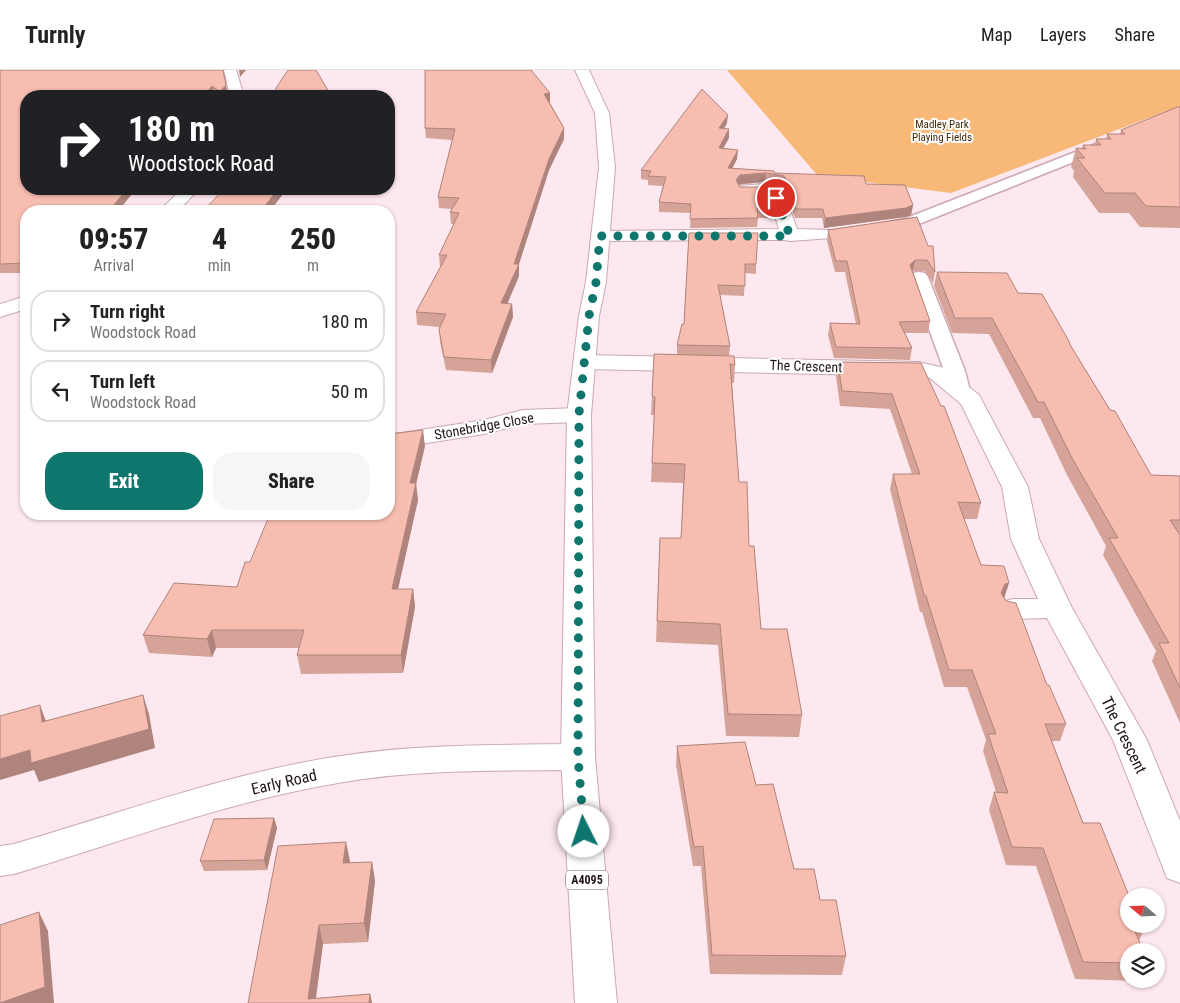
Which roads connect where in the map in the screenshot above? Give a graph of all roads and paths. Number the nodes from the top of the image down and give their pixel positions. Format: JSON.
{"nodes":[{"id":1,"x":230,"y":70,"type":"edge"},
{"id":2,"x":581,"y":70,"type":"edge"},
{"id":3,"x":235,"y":90,"type":"edge"},
{"id":4,"x":1116,"y":140,"type":"edge"},
{"id":5,"x":745,"y":190,"type":"edge"},
{"id":6,"x":185,"y":195,"type":"edge"},
{"id":7,"x":174,"y":205,"type":"edge"},
{"id":8,"x":871,"y":229,"type":"edge"},
{"id":9,"x":835,"y":233,"type":"edge"},
{"id":10,"x":600,"y":236,"type":"junction"},
{"id":11,"x":790,"y":236,"type":"junction"},
{"id":12,"x":919,"y":277,"type":"dead end"},
{"id":13,"x":20,"y":304,"type":"edge"},
{"id":14,"x":0,"y":311,"type":"edge"},
{"id":15,"x":585,"y":362,"type":"junction"},
{"id":16,"x":960,"y":391,"type":"junction"},
{"id":17,"x":579,"y":414,"type":"junction"},
{"id":18,"x":395,"y":441,"type":"edge"},
{"id":19,"x":1057,"y":608,"type":"junction"},
{"id":20,"x":1013,"y":609,"type":"edge"},
{"id":21,"x":578,"y":757,"type":"junction"},
{"id":22,"x":0,"y":862,"type":"edge"},
{"id":23,"x":1180,"y":867,"type":"edge"},
{"id":24,"x":596,"y":1003,"type":"edge"}],
"edges":[{"from":1,"to":3,"type":"street"},
{"from":2,"to":10,"type":"street","number":"A4095"},
{"from":4,"to":8,"type":"lane"},
{"from":5,"to":11,"type":"street"},
{"from":6,"to":7,"type":"street"},
{"from":9,"to":11,"type":"street"},
{"from":10,"to":11,"type":"street"},
{"from":10,"to":15,"type":"street","number":"A4095"},
{"from":12,"to":16,"type":"lane"},
{"from":13,"to":14,"type":"street"},
{"from":15,"to":16,"type":"street","name":"The Crescent"},
{"from":15,"to":17,"type":"street","number":"A4095"},
{"from":16,"to":19,"type":"street","name":"The Crescent"},
{"from":17,"to":18,"type":"street","name":"Stonebridge Close"},
{"from":17,"to":21,"type":"street","number":"A4095"},
{"from":19,"to":20,"type":"street"},
{"from":19,"to":23,"type":"street","name":"The Crescent"},
{"from":21,"to":22,"type":"street","name":"Early Road"},
{"from":21,"to":24,"type":"street","number":"A4095"}]}
